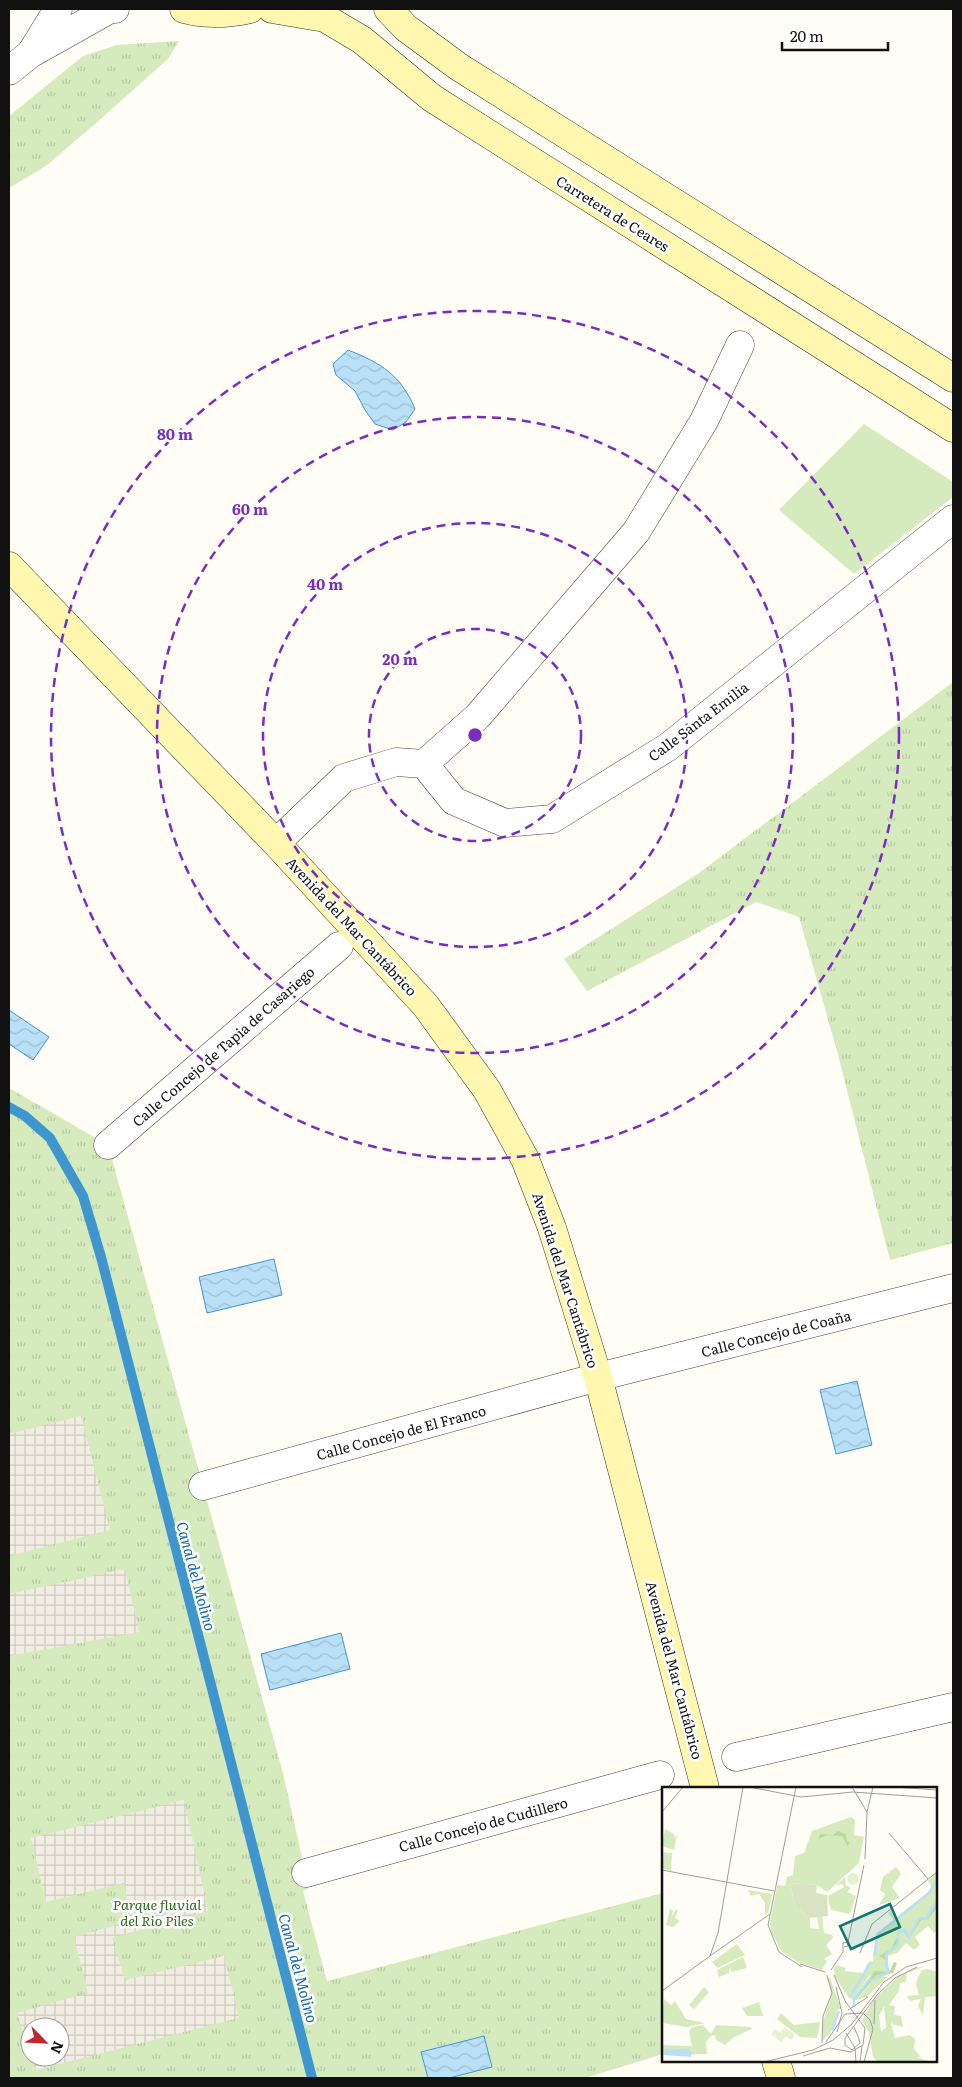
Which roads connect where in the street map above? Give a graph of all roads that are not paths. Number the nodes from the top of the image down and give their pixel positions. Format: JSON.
{"nodes":[{"id":1,"x":58,"y":9,"type":"edge"},
{"id":2,"x":115,"y":9,"type":"edge"},
{"id":3,"x":184,"y":9,"type":"edge"},
{"id":4,"x":250,"y":9,"type":"edge"},
{"id":5,"x":272,"y":9,"type":"edge"},
{"id":6,"x":388,"y":9,"type":"edge"},
{"id":7,"x":30,"y":54,"type":"junction"},
{"id":8,"x":9,"y":72,"type":"edge"},
{"id":9,"x":740,"y":345,"type":"dead end"},
{"id":10,"x":953,"y":378,"type":"edge"},
{"id":11,"x":953,"y":428,"type":"edge"},
{"id":12,"x":953,"y":519,"type":"edge"},
{"id":13,"x":9,"y":566,"type":"edge"},
{"id":14,"x":424,"y":764,"type":"junction"},
{"id":15,"x":276,"y":843,"type":"junction"},
{"id":16,"x":339,"y":946,"type":"dead end"},
{"id":17,"x":108,"y":1145,"type":"dead end"},
{"id":18,"x":953,"y":1288,"type":"edge"},
{"id":19,"x":598,"y":1378,"type":"junction"},
{"id":20,"x":203,"y":1486,"type":"dead end"},
{"id":21,"x":953,"y":1708,"type":"edge"},
{"id":22,"x":736,"y":1757,"type":"dead end"},
{"id":23,"x":660,"y":1776,"type":"dead end"},
{"id":24,"x":705,"y":1787,"type":"edge"},
{"id":25,"x":306,"y":1873,"type":"dead end"},
{"id":26,"x":776,"y":2062,"type":"edge"},
{"id":27,"x":781,"y":2078,"type":"edge"}],
"edges":[{"from":1,"to":7,"type":"street"},
{"from":2,"to":7,"type":"street"},
{"from":3,"to":4,"type":"main road"},
{"from":5,"to":11,"type":"main road","name":"Carretera de Ceares"},
{"from":6,"to":10,"type":"main road"},
{"from":7,"to":8,"type":"street"},
{"from":9,"to":14,"type":"street"},
{"from":12,"to":14,"type":"street","name":"Calle Santa Emilia"},
{"from":13,"to":15,"type":"main road","name":"Avenida del Mar Cantábrico"},
{"from":14,"to":15,"type":"street"},
{"from":15,"to":19,"type":"main road","name":"Avenida del Mar Cantábrico"},
{"from":16,"to":17,"type":"street","name":"Calle Concejo de Tapia de Casariego"},
{"from":18,"to":19,"type":"street","name":"Calle Concejo de Coaña"},
{"from":19,"to":20,"type":"street","name":"Calle Concejo de El Franco"},
{"from":19,"to":24,"type":"main road","name":"Avenida del Mar Cantábrico"},
{"from":21,"to":22,"type":"street"},
{"from":23,"to":25,"type":"street","name":"Calle Concejo de Cudillero"},
{"from":26,"to":27,"type":"main road"}]}
